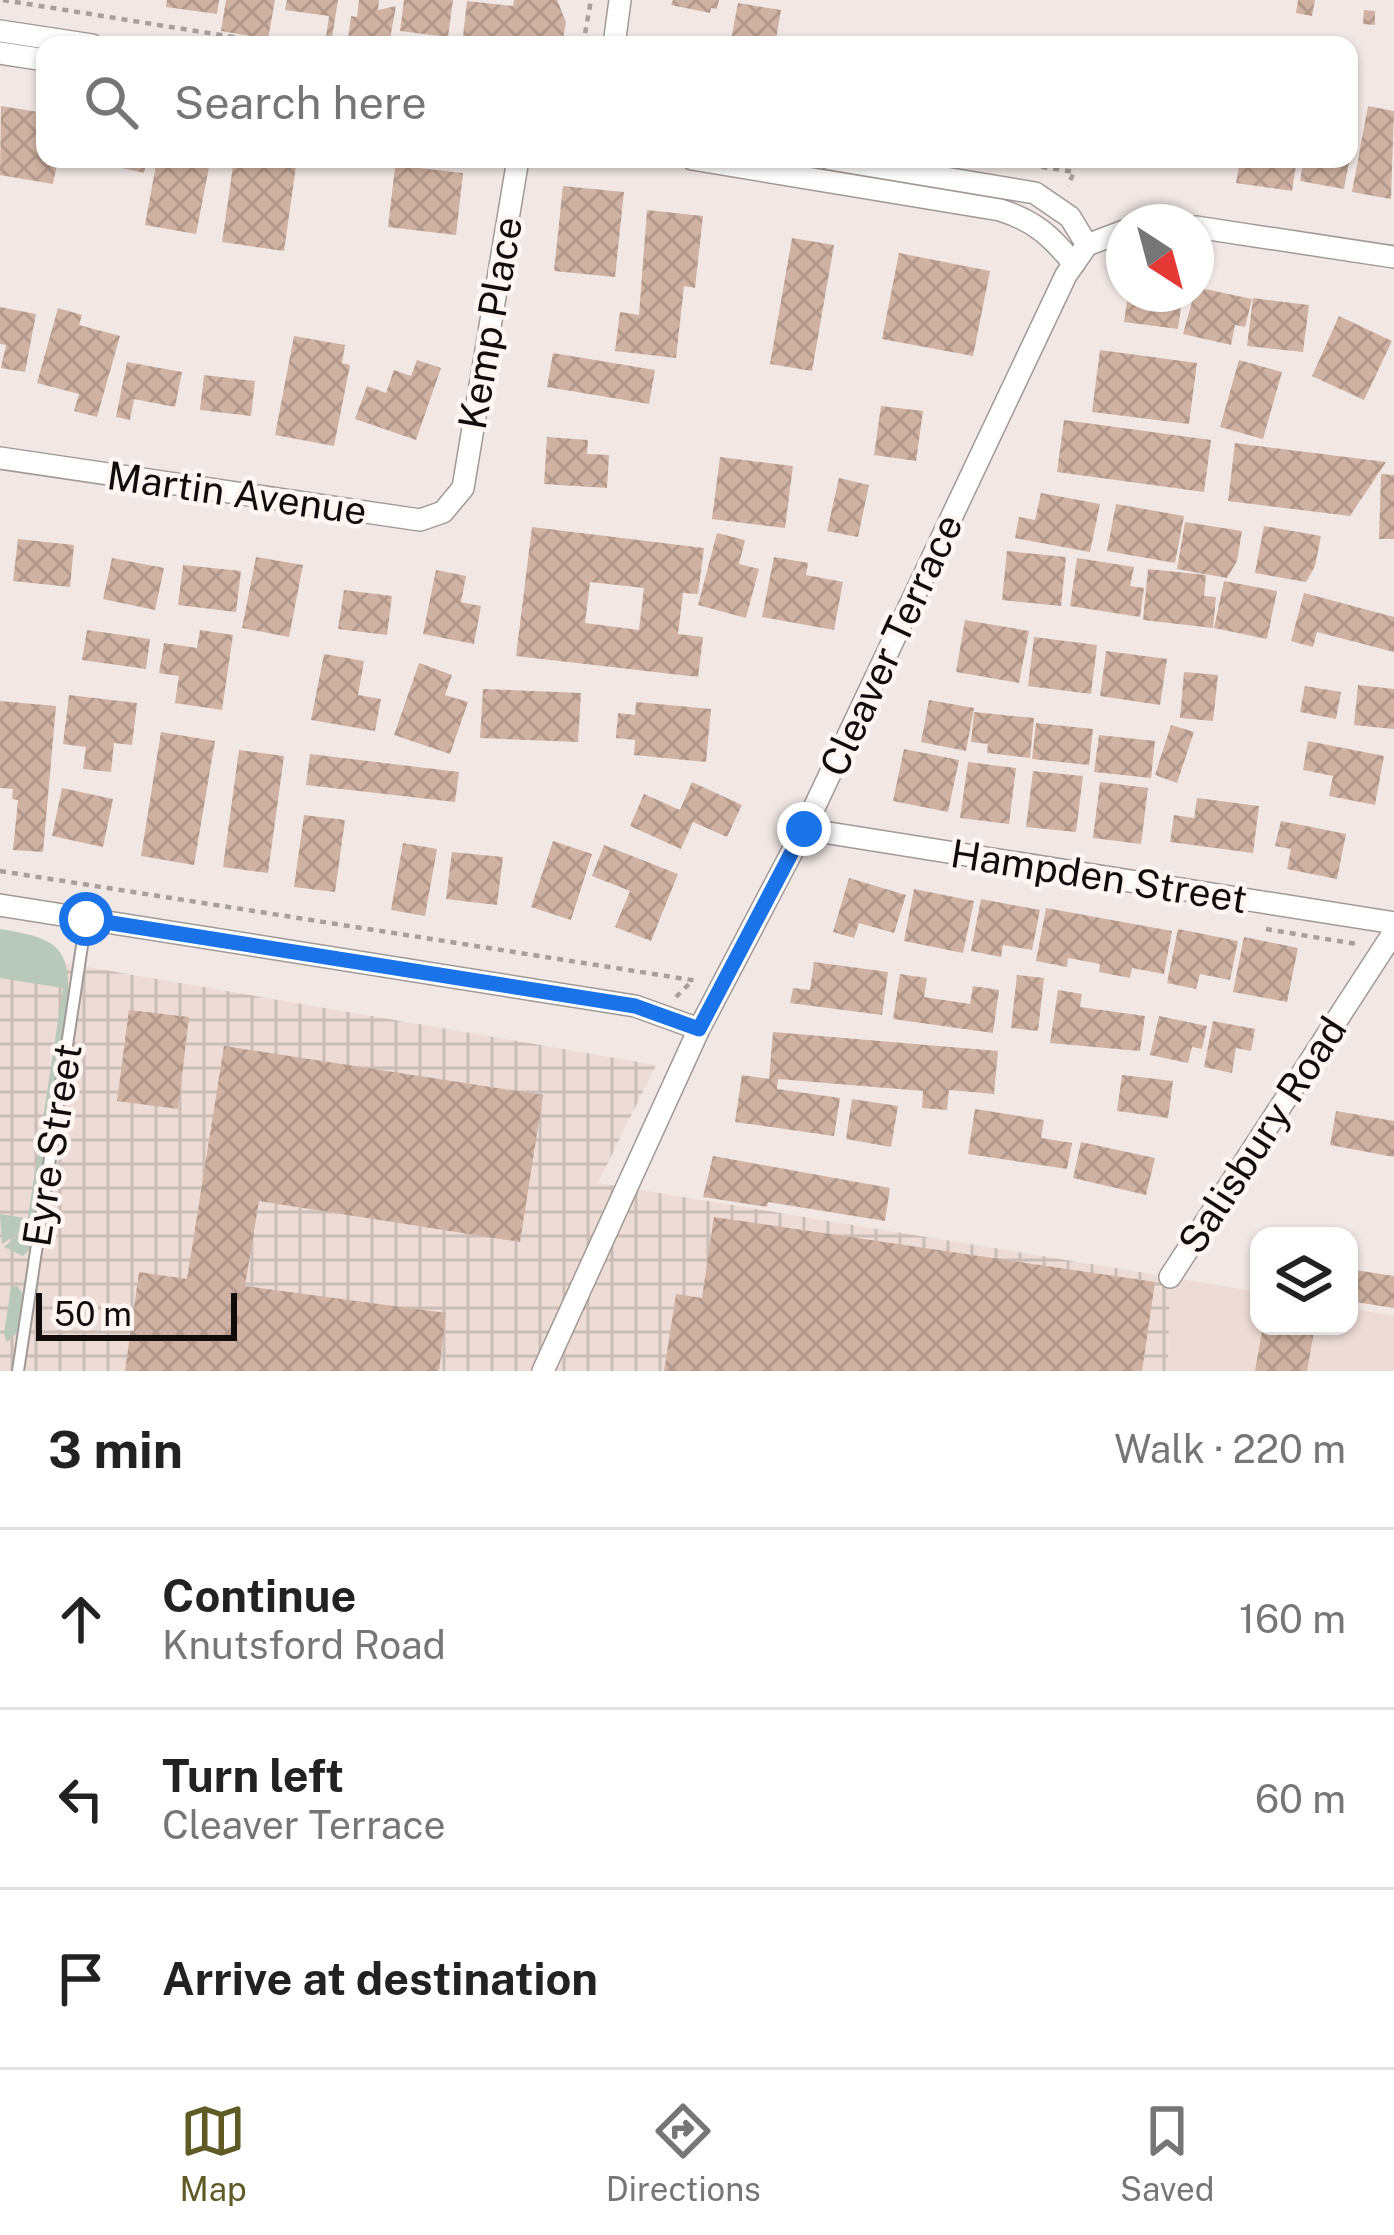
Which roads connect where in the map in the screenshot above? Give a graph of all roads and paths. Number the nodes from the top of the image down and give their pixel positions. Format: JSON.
{"nodes":[{"id":1,"x":3,"y":0,"type":"edge"},
{"id":2,"x":591,"y":0,"type":"edge"},
{"id":3,"x":620,"y":0,"type":"edge"},
{"id":4,"x":0,"y":31,"type":"edge"},
{"id":5,"x":36,"y":36,"type":"edge"},
{"id":6,"x":227,"y":36,"type":"edge"},
{"id":7,"x":585,"y":36,"type":"edge"},
{"id":8,"x":615,"y":36,"type":"edge"},
{"id":9,"x":0,"y":52,"type":"edge"},
{"id":10,"x":36,"y":58,"type":"edge"},
{"id":11,"x":516,"y":168,"type":"edge"},
{"id":12,"x":746,"y":168,"type":"edge"},
{"id":13,"x":884,"y":168,"type":"edge"},
{"id":14,"x":1214,"y":230,"type":"edge"},
{"id":15,"x":1106,"y":240,"type":"edge"},
{"id":16,"x":1080,"y":254,"type":"junction"},
{"id":17,"x":1394,"y":257,"type":"edge"},
{"id":18,"x":0,"y":458,"type":"edge"},
{"id":19,"x":463,"y":488,"type":"joint"},
{"id":20,"x":804,"y":829,"type":"junction"},
{"id":21,"x":0,"y":871,"type":"edge"},
{"id":22,"x":0,"y":905,"type":"edge"},
{"id":23,"x":86,"y":919,"type":"junction"},
{"id":24,"x":1394,"y":927,"type":"edge"},
{"id":25,"x":704,"y":981,"type":"dead end"},
{"id":26,"x":699,"y":1029,"type":"junction"},
{"id":27,"x":1170,"y":1277,"type":"dead end"},
{"id":28,"x":18,"y":1371,"type":"edge"},
{"id":29,"x":543,"y":1371,"type":"edge"}],
"edges":[{"from":1,"to":6,"type":"path"},
{"from":2,"to":7,"type":"path"},
{"from":3,"to":8,"type":"street"},
{"from":4,"to":5,"type":"street"},
{"from":9,"to":10,"type":"street"},
{"from":11,"to":19,"type":"street","name":"Kemp Place"},
{"from":12,"to":16,"type":"street"},
{"from":13,"to":16,"type":"street"},
{"from":14,"to":17,"type":"street"},
{"from":15,"to":16,"type":"street"},
{"from":16,"to":20,"type":"street","name":"Cleaver Terrace"},
{"from":18,"to":19,"type":"street","name":"Martin Avenue"},
{"from":20,"to":24,"type":"street","name":"Hampden Street"},
{"from":20,"to":26,"type":"street","name":"Cleaver Terrace"},
{"from":21,"to":25,"type":"path"},
{"from":22,"to":23,"type":"street"},
{"from":23,"to":26,"type":"street"},
{"from":23,"to":28,"type":"lane","name":"Eyre Street"},
{"from":24,"to":27,"type":"street","name":"Salisbury Road"},
{"from":26,"to":29,"type":"street","name":"Cleaver Terrace"}]}
